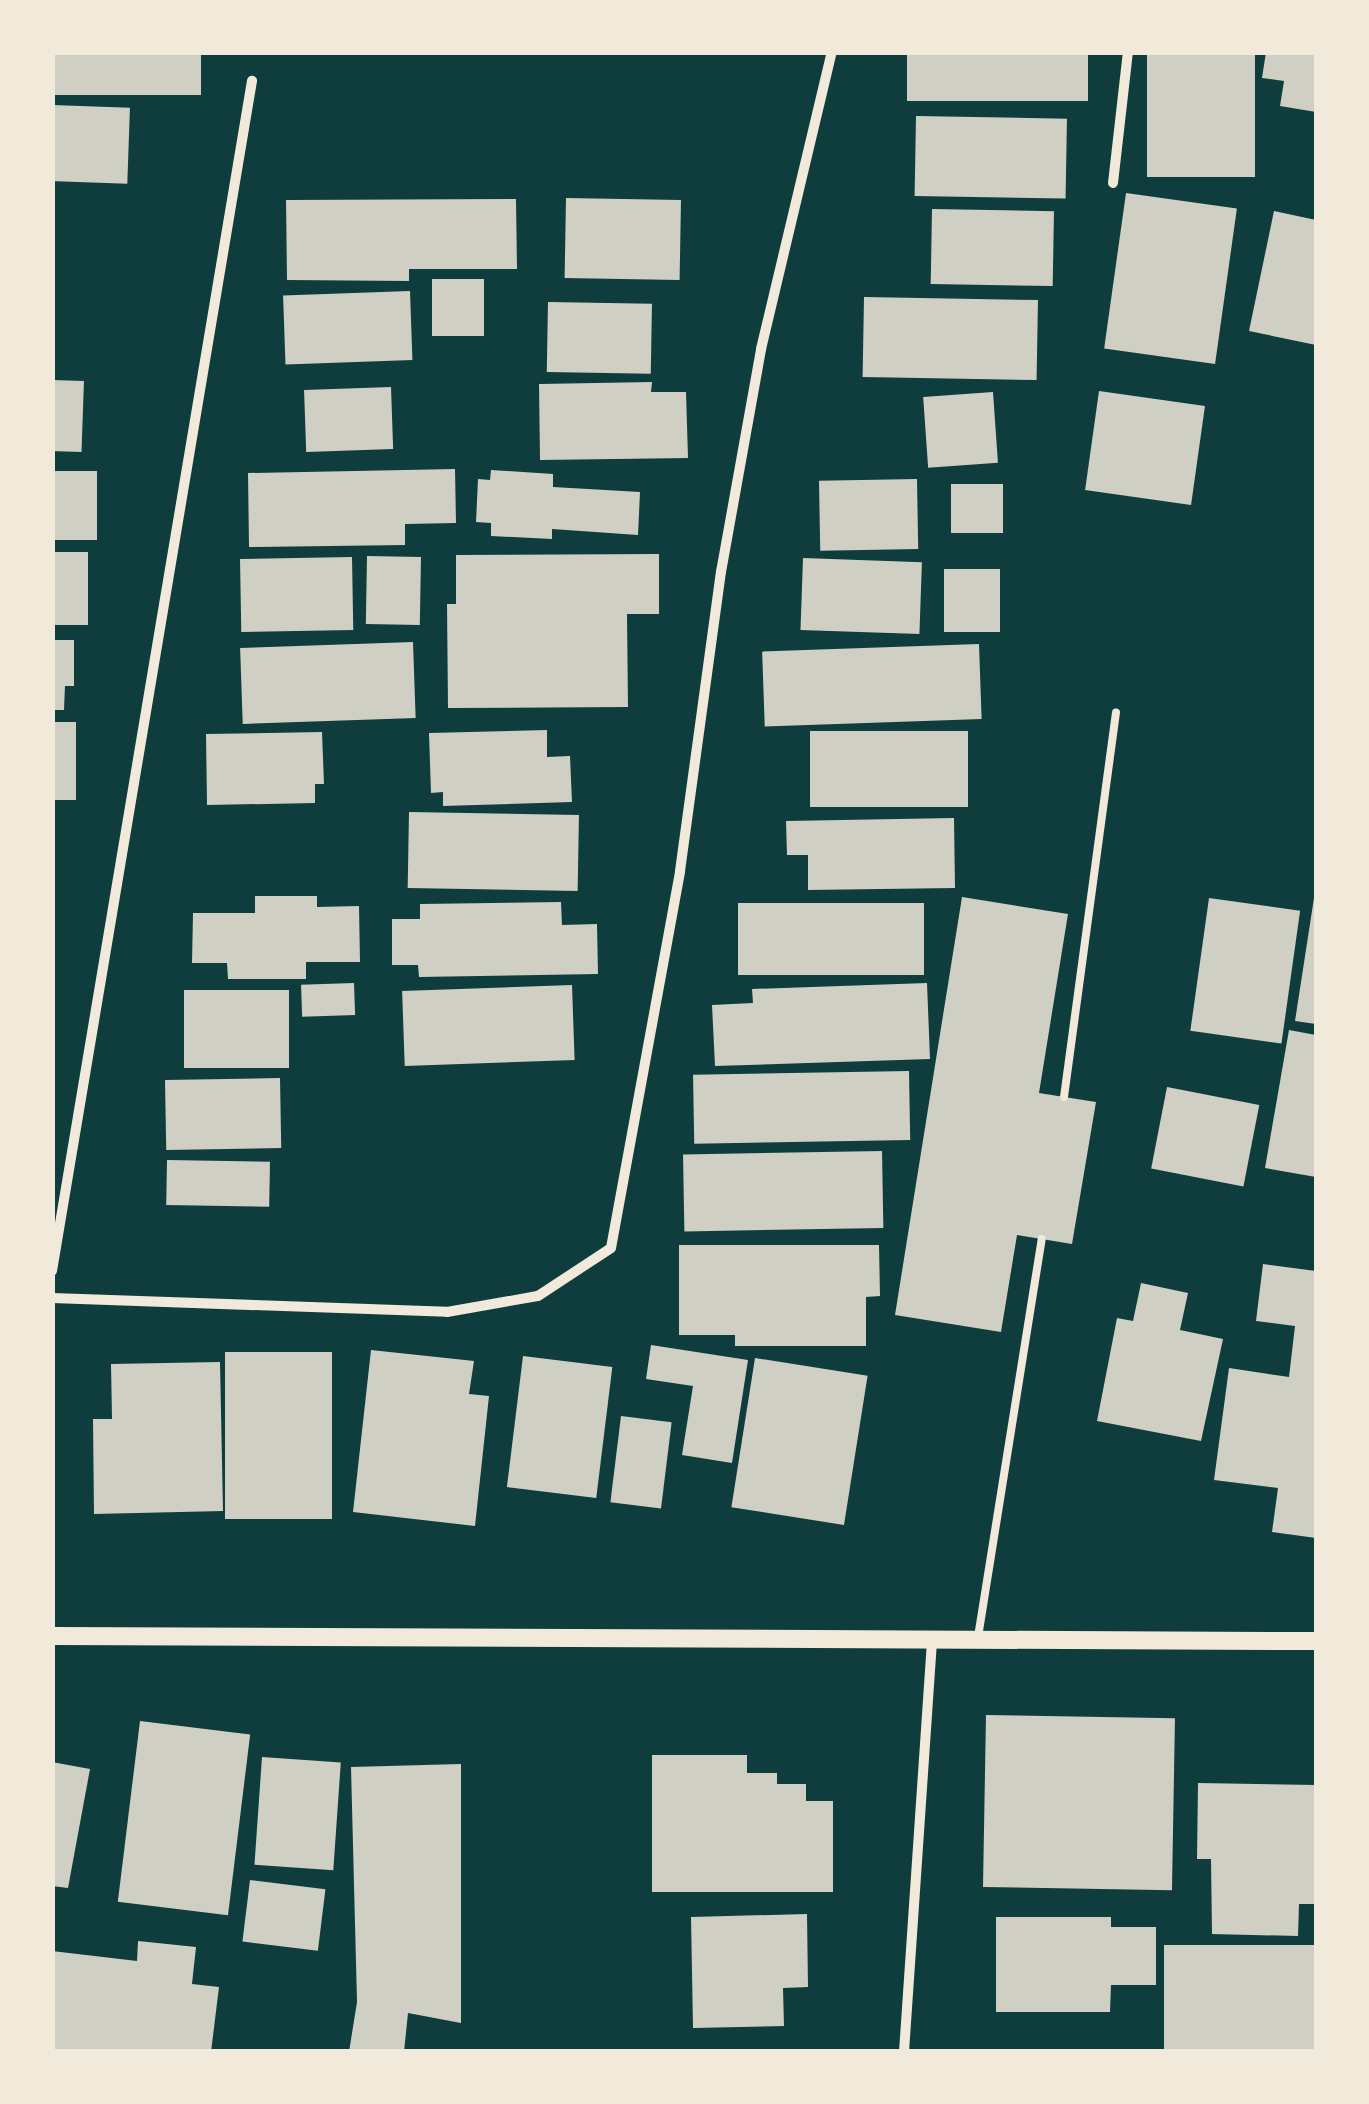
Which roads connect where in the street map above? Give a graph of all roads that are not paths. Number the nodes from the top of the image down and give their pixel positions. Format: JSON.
{"nodes":[{"id":1,"x":832,"y":52,"type":"edge"},
{"id":2,"x":1128,"y":52,"type":"edge"},
{"id":3,"x":252,"y":81,"type":"dead end"},
{"id":4,"x":1113,"y":183,"type":"dead end"},
{"id":5,"x":1116,"y":713,"type":"dead end"},
{"id":6,"x":1064,"y":1097,"type":"dead end"},
{"id":7,"x":1042,"y":1238,"type":"dead end"},
{"id":8,"x":52,"y":1271,"type":"edge"},
{"id":9,"x":52,"y":1298,"type":"edge"},
{"id":10,"x":52,"y":1636,"type":"edge"},
{"id":11,"x":1316,"y":1640,"type":"edge"},
{"id":12,"x":932,"y":1642,"type":"junction"},
{"id":13,"x":977,"y":1642,"type":"junction"},
{"id":14,"x":904,"y":2052,"type":"edge"}],
"edges":[{"from":1,"to":9,"type":"street"},
{"from":2,"to":4,"type":"street"},
{"from":3,"to":8,"type":"street"},
{"from":5,"to":6,"type":"lane"},
{"from":7,"to":13,"type":"lane"},
{"from":10,"to":12,"type":"street"},
{"from":11,"to":13,"type":"street"},
{"from":12,"to":13,"type":"street"},
{"from":12,"to":14,"type":"street"}]}
